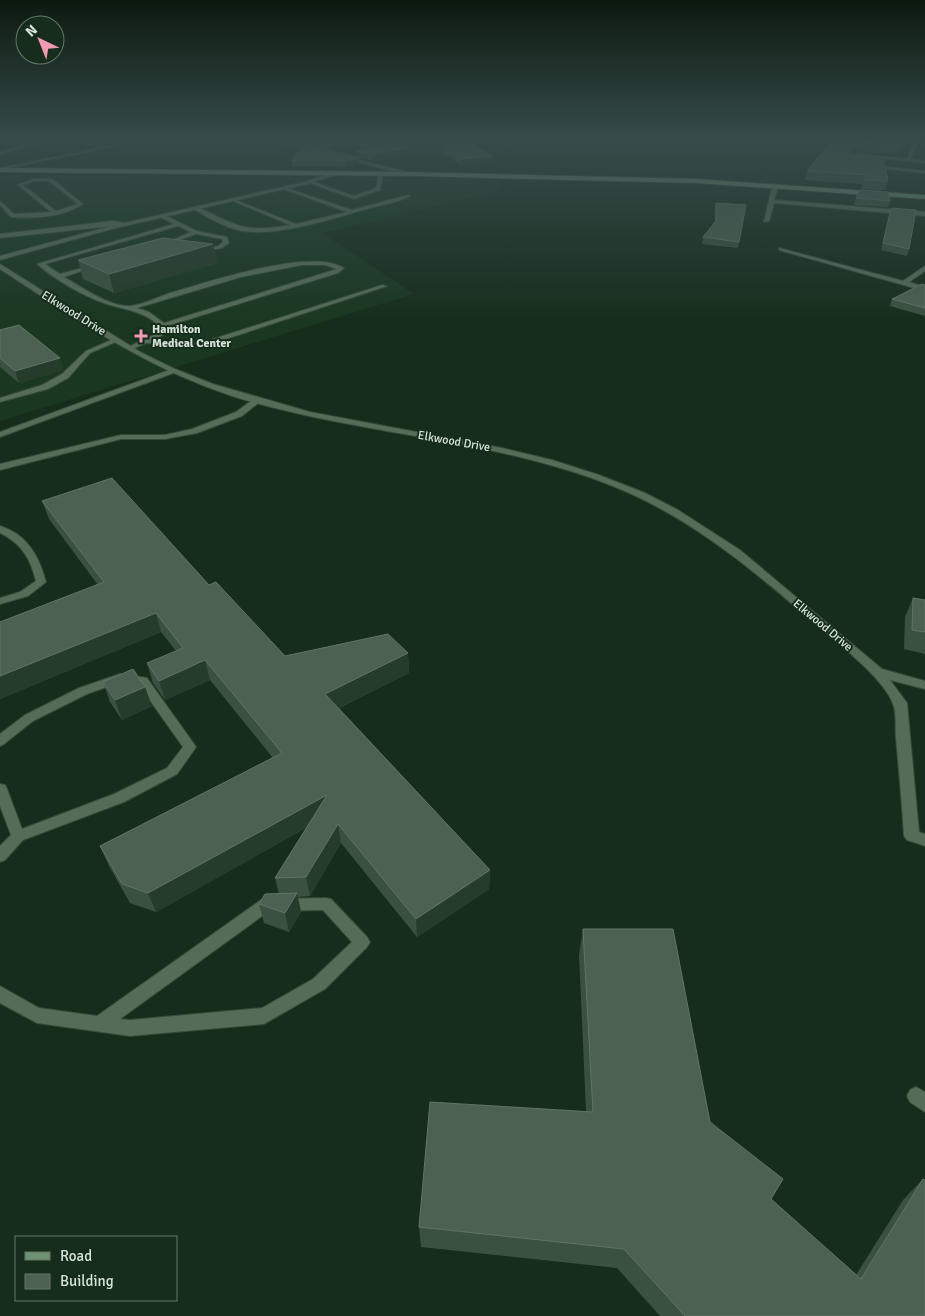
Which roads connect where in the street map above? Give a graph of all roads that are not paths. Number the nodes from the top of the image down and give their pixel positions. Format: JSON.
{"nodes":[{"id":1,"x":37,"y":198,"type":"edge"},
{"id":2,"x":74,"y":198,"type":"edge"},
{"id":3,"x":314,"y":198,"type":"edge"},
{"id":4,"x":399,"y":198,"type":"edge"},
{"id":5,"x":233,"y":199,"type":"joint"},
{"id":6,"x":771,"y":201,"type":"joint"},
{"id":7,"x":0,"y":202,"type":"edge"},
{"id":8,"x":196,"y":208,"type":"junction"},
{"id":9,"x":350,"y":211,"type":"junction"},
{"id":10,"x":54,"y":212,"type":"junction"},
{"id":11,"x":925,"y":214,"type":"edge"},
{"id":12,"x":162,"y":216,"type":"junction"},
{"id":13,"x":766,"y":221,"type":"dead end"},
{"id":14,"x":128,"y":224,"type":"junction"},
{"id":15,"x":178,"y":224,"type":"junction"},
{"id":16,"x":295,"y":225,"type":"junction"},
{"id":17,"x":111,"y":228,"type":"junction"},
{"id":18,"x":70,"y":229,"type":"junction"},
{"id":19,"x":62,"y":230,"type":"junction"},
{"id":20,"x":195,"y":232,"type":"junction"},
{"id":21,"x":83,"y":235,"type":"junction"},
{"id":22,"x":0,"y":236,"type":"edge"},
{"id":23,"x":164,"y":244,"type":"junction"},
{"id":24,"x":154,"y":247,"type":"edge"},
{"id":25,"x":174,"y":248,"type":"edge"},
{"id":26,"x":781,"y":249,"type":"dead end"},
{"id":27,"x":194,"y":252,"type":"edge"},
{"id":28,"x":0,"y":258,"type":"edge"},
{"id":29,"x":98,"y":264,"type":"edge"},
{"id":30,"x":0,"y":266,"type":"edge"},
{"id":31,"x":925,"y":268,"type":"edge"},
{"id":32,"x":60,"y":276,"type":"junction"},
{"id":33,"x":904,"y":283,"type":"junction"},
{"id":34,"x":384,"y":286,"type":"dead end"},
{"id":35,"x":925,"y":289,"type":"edge"},
{"id":36,"x":132,"y":307,"type":"junction"},
{"id":37,"x":161,"y":326,"type":"junction"},
{"id":38,"x":116,"y":340,"type":"junction"},
{"id":39,"x":148,"y":341,"type":"junction"},
{"id":40,"x":130,"y":348,"type":"junction"},
{"id":41,"x":175,"y":371,"type":"junction"},
{"id":42,"x":0,"y":399,"type":"edge"},
{"id":43,"x":258,"y":400,"type":"junction"},
{"id":44,"x":0,"y":435,"type":"edge"},
{"id":45,"x":0,"y":467,"type":"edge"},
{"id":46,"x":0,"y":529,"type":"edge"},
{"id":47,"x":0,"y":601,"type":"edge"},
{"id":48,"x":878,"y":672,"type":"junction"},
{"id":49,"x":925,"y":685,"type":"edge"},
{"id":50,"x":0,"y":741,"type":"edge"},
{"id":51,"x":0,"y":789,"type":"edge"},
{"id":52,"x":18,"y":836,"type":"junction"},
{"id":53,"x":925,"y":840,"type":"edge"},
{"id":54,"x":0,"y":856,"type":"edge"},
{"id":55,"x":0,"y":994,"type":"edge"},
{"id":56,"x":99,"y":1024,"type":"junction"}],
"edges":[{"from":1,"to":10,"type":"lane"},
{"from":2,"to":10,"type":"lane"},
{"from":3,"to":9,"type":"lane"},
{"from":4,"to":9,"type":"lane"},
{"from":5,"to":8,"type":"street"},
{"from":5,"to":16,"type":"lane"},
{"from":6,"to":11,"type":"street"},
{"from":6,"to":13,"type":"street"},
{"from":7,"to":10,"type":"lane"},
{"from":8,"to":12,"type":"street"},
{"from":8,"to":16,"type":"lane"},
{"from":9,"to":16,"type":"lane"},
{"from":12,"to":14,"type":"street"},
{"from":12,"to":15,"type":"lane"},
{"from":14,"to":17,"type":"street"},
{"from":14,"to":18,"type":"lane"},
{"from":15,"to":20,"type":"lane"},
{"from":15,"to":32,"type":"lane"},
{"from":17,"to":18,"type":"lane"},
{"from":17,"to":21,"type":"street"},
{"from":18,"to":19,"type":"lane"},
{"from":19,"to":21,"type":"lane"},
{"from":19,"to":22,"type":"lane"},
{"from":20,"to":23,"type":"lane"},
{"from":20,"to":27,"type":"lane"},
{"from":21,"to":28,"type":"street"},
{"from":23,"to":24,"type":"lane"},
{"from":23,"to":25,"type":"lane"},
{"from":26,"to":33,"type":"street"},
{"from":29,"to":32,"type":"lane"},
{"from":30,"to":38,"type":"street","name":"Elkwood Drive"},
{"from":31,"to":33,"type":"street"},
{"from":32,"to":36,"type":"lane"},
{"from":33,"to":35,"type":"street"},
{"from":34,"to":39,"type":"lane"},
{"from":36,"to":37,"type":"lane"},
{"from":36,"to":37,"type":"lane"},
{"from":37,"to":39,"type":"lane"},
{"from":38,"to":40,"type":"street","name":"Elkwood Drive"},
{"from":38,"to":42,"type":"lane"},
{"from":39,"to":40,"type":"lane"},
{"from":40,"to":41,"type":"street","name":"Elkwood Drive"},
{"from":41,"to":43,"type":"street","name":"Elkwood Drive"},
{"from":41,"to":44,"type":"lane"},
{"from":43,"to":45,"type":"lane"},
{"from":43,"to":48,"type":"street","name":"Elkwood Drive"},
{"from":46,"to":47,"type":"lane"},
{"from":48,"to":49,"type":"street","name":"Elkwood Drive"},
{"from":48,"to":53,"type":"street","name":"Elkwood Drive"},
{"from":50,"to":52,"type":"lane"},
{"from":51,"to":52,"type":"lane"},
{"from":52,"to":54,"type":"lane"},
{"from":55,"to":56,"type":"lane"},
{"from":56,"to":56,"type":"lane"}]}
